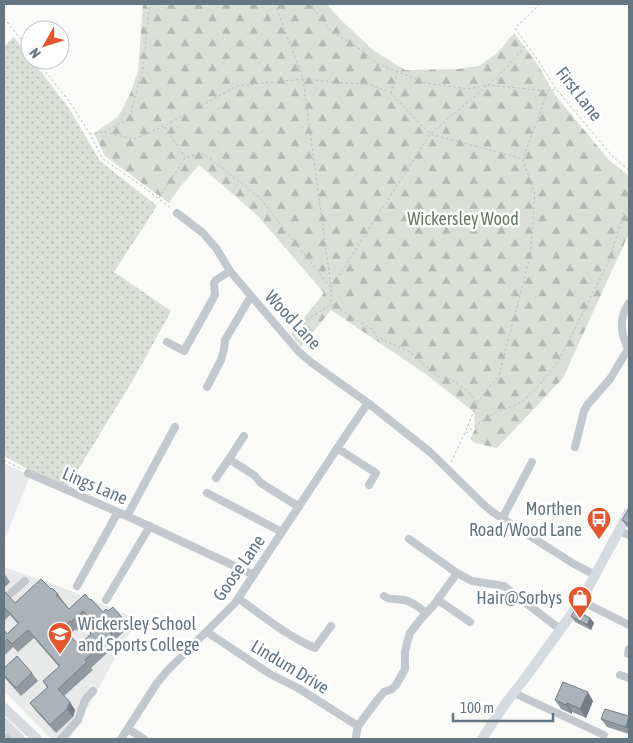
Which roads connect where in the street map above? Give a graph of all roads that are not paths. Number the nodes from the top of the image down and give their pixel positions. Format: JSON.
{"nodes":[{"id":1,"x":177,"y":212,"type":"road end"},
{"id":2,"x":230,"y":270,"type":"junction"},
{"id":3,"x":251,"y":296,"type":"junction"},
{"id":4,"x":629,"y":303,"type":"edge"},
{"id":5,"x":167,"y":342,"type":"dead end"},
{"id":6,"x":629,"y":348,"type":"edge"},
{"id":7,"x":207,"y":387,"type":"dead end"},
{"id":8,"x":368,"y":403,"type":"junction"},
{"id":9,"x":176,"y":427,"type":"dead end"},
{"id":10,"x":568,"y":433,"type":"dead end"},
{"id":11,"x":578,"y":435,"type":"junction"},
{"id":12,"x":244,"y":436,"type":"dead end"},
{"id":13,"x":575,"y":447,"type":"dead end"},
{"id":14,"x":337,"y":448,"type":"junction"},
{"id":15,"x":229,"y":459,"type":"junction"},
{"id":16,"x":532,"y":462,"type":"dead end"},
{"id":17,"x":28,"y":473,"type":"road end"},
{"id":18,"x":216,"y":478,"type":"dead end"},
{"id":19,"x":369,"y":485,"type":"dead end"},
{"id":20,"x":207,"y":493,"type":"dead end"},
{"id":21,"x":299,"y":506,"type":"junction"},
{"id":22,"x":118,"y":512,"type":"junction"},
{"id":23,"x":629,"y":512,"type":"edge"},
{"id":24,"x":127,"y":516,"type":"junction"},
{"id":25,"x":502,"y":519,"type":"junction"},
{"id":26,"x":150,"y":526,"type":"junction"},
{"id":27,"x":619,"y":531,"type":"junction"},
{"id":28,"x":282,"y":532,"type":"junction"},
{"id":29,"x":629,"y":535,"type":"edge"},
{"id":30,"x":409,"y":540,"type":"dead end"},
{"id":31,"x":457,"y":573,"type":"junction"},
{"id":32,"x":254,"y":575,"type":"junction"},
{"id":33,"x":595,"y":575,"type":"junction"},
{"id":34,"x":25,"y":581,"type":"dead end"},
{"id":35,"x":78,"y":586,"type":"dead end"},
{"id":36,"x":384,"y":596,"type":"dead end"},
{"id":37,"x":238,"y":598,"type":"junction"},
{"id":38,"x":4,"y":599,"type":"edge"},
{"id":39,"x":106,"y":600,"type":"dead end"},
{"id":40,"x":438,"y":600,"type":"junction"},
{"id":41,"x":581,"y":601,"type":"junction"},
{"id":42,"x":426,"y":613,"type":"junction"},
{"id":43,"x":470,"y":622,"type":"dead end"},
{"id":44,"x":629,"y":625,"type":"edge"},
{"id":45,"x":331,"y":626,"type":"dead end"},
{"id":46,"x":561,"y":630,"type":"junction"},
{"id":47,"x":207,"y":632,"type":"junction"},
{"id":48,"x":620,"y":675,"type":"dead end"},
{"id":49,"x":629,"y":678,"type":"edge"},
{"id":50,"x":93,"y":692,"type":"dead end"},
{"id":51,"x":514,"y":693,"type":"junction"},
{"id":52,"x":4,"y":708,"type":"edge"},
{"id":53,"x":4,"y":723,"type":"edge"},
{"id":54,"x":358,"y":726,"type":"junction"},
{"id":55,"x":128,"y":729,"type":"junction"},
{"id":56,"x":604,"y":735,"type":"dead end"},
{"id":57,"x":356,"y":736,"type":"dead end"},
{"id":58,"x":4,"y":737,"type":"edge"},
{"id":59,"x":16,"y":739,"type":"edge"},
{"id":60,"x":20,"y":739,"type":"edge"},
{"id":61,"x":37,"y":739,"type":"edge"},
{"id":62,"x":61,"y":739,"type":"edge"},
{"id":63,"x":121,"y":739,"type":"edge"},
{"id":64,"x":144,"y":739,"type":"edge"},
{"id":65,"x":482,"y":739,"type":"edge"}],
"edges":[{"from":1,"to":2,"type":"street","name":"Wood Lane"},
{"from":2,"to":3,"type":"street","name":"Wood Lane"},
{"from":2,"to":5,"type":"street"},
{"from":3,"to":7,"type":"street"},
{"from":3,"to":8,"type":"street","name":"Wood Lane"},
{"from":4,"to":6,"type":"street"},
{"from":6,"to":11,"type":"street"},
{"from":8,"to":14,"type":"street","name":"Goose Lane"},
{"from":8,"to":25,"type":"street","name":"Wood Lane"},
{"from":9,"to":24,"type":"street"},
{"from":10,"to":11,"type":"street"},
{"from":11,"to":13,"type":"street"},
{"from":12,"to":15,"type":"street"},
{"from":14,"to":19,"type":"street"},
{"from":14,"to":21,"type":"street","name":"Goose Lane"},
{"from":15,"to":18,"type":"street"},
{"from":15,"to":21,"type":"street"},
{"from":16,"to":25,"type":"street"},
{"from":17,"to":22,"type":"street","name":"Lings Lane"},
{"from":20,"to":28,"type":"street"},
{"from":21,"to":28,"type":"street","name":"Goose Lane"},
{"from":22,"to":24,"type":"street","name":"Lings Lane"},
{"from":22,"to":35,"type":"street"},
{"from":23,"to":27,"type":"main road"},
{"from":24,"to":26,"type":"street","name":"Lings Lane"},
{"from":25,"to":33,"type":"street","name":"Wood Lane"},
{"from":26,"to":32,"type":"street","name":"Lings Lane"},
{"from":26,"to":39,"type":"street"},
{"from":27,"to":29,"type":"street"},
{"from":27,"to":33,"type":"main road"},
{"from":28,"to":32,"type":"street","name":"Goose Lane"},
{"from":30,"to":31,"type":"street"},
{"from":31,"to":40,"type":"street"},
{"from":31,"to":46,"type":"street"},
{"from":32,"to":37,"type":"street","name":"Goose Lane"},
{"from":33,"to":41,"type":"main road"},
{"from":34,"to":38,"type":"street"},
{"from":36,"to":42,"type":"street"},
{"from":37,"to":45,"type":"street"},
{"from":37,"to":47,"type":"street","name":"Goose Lane"},
{"from":40,"to":42,"type":"street"},
{"from":40,"to":43,"type":"street"},
{"from":41,"to":44,"type":"street"},
{"from":41,"to":46,"type":"main road"},
{"from":42,"to":54,"type":"street"},
{"from":46,"to":51,"type":"main road"},
{"from":47,"to":54,"type":"street","name":"Lindum Drive"},
{"from":47,"to":55,"type":"street","name":"Goose Lane"},
{"from":48,"to":49,"type":"street"},
{"from":50,"to":62,"type":"street"},
{"from":51,"to":56,"type":"street"},
{"from":51,"to":65,"type":"main road"},
{"from":52,"to":61,"type":"main road"},
{"from":53,"to":60,"type":"main road"},
{"from":54,"to":57,"type":"street"},
{"from":55,"to":63,"type":"street","name":"Goose Lane"},
{"from":55,"to":64,"type":"street"},
{"from":58,"to":59,"type":"street"}]}
